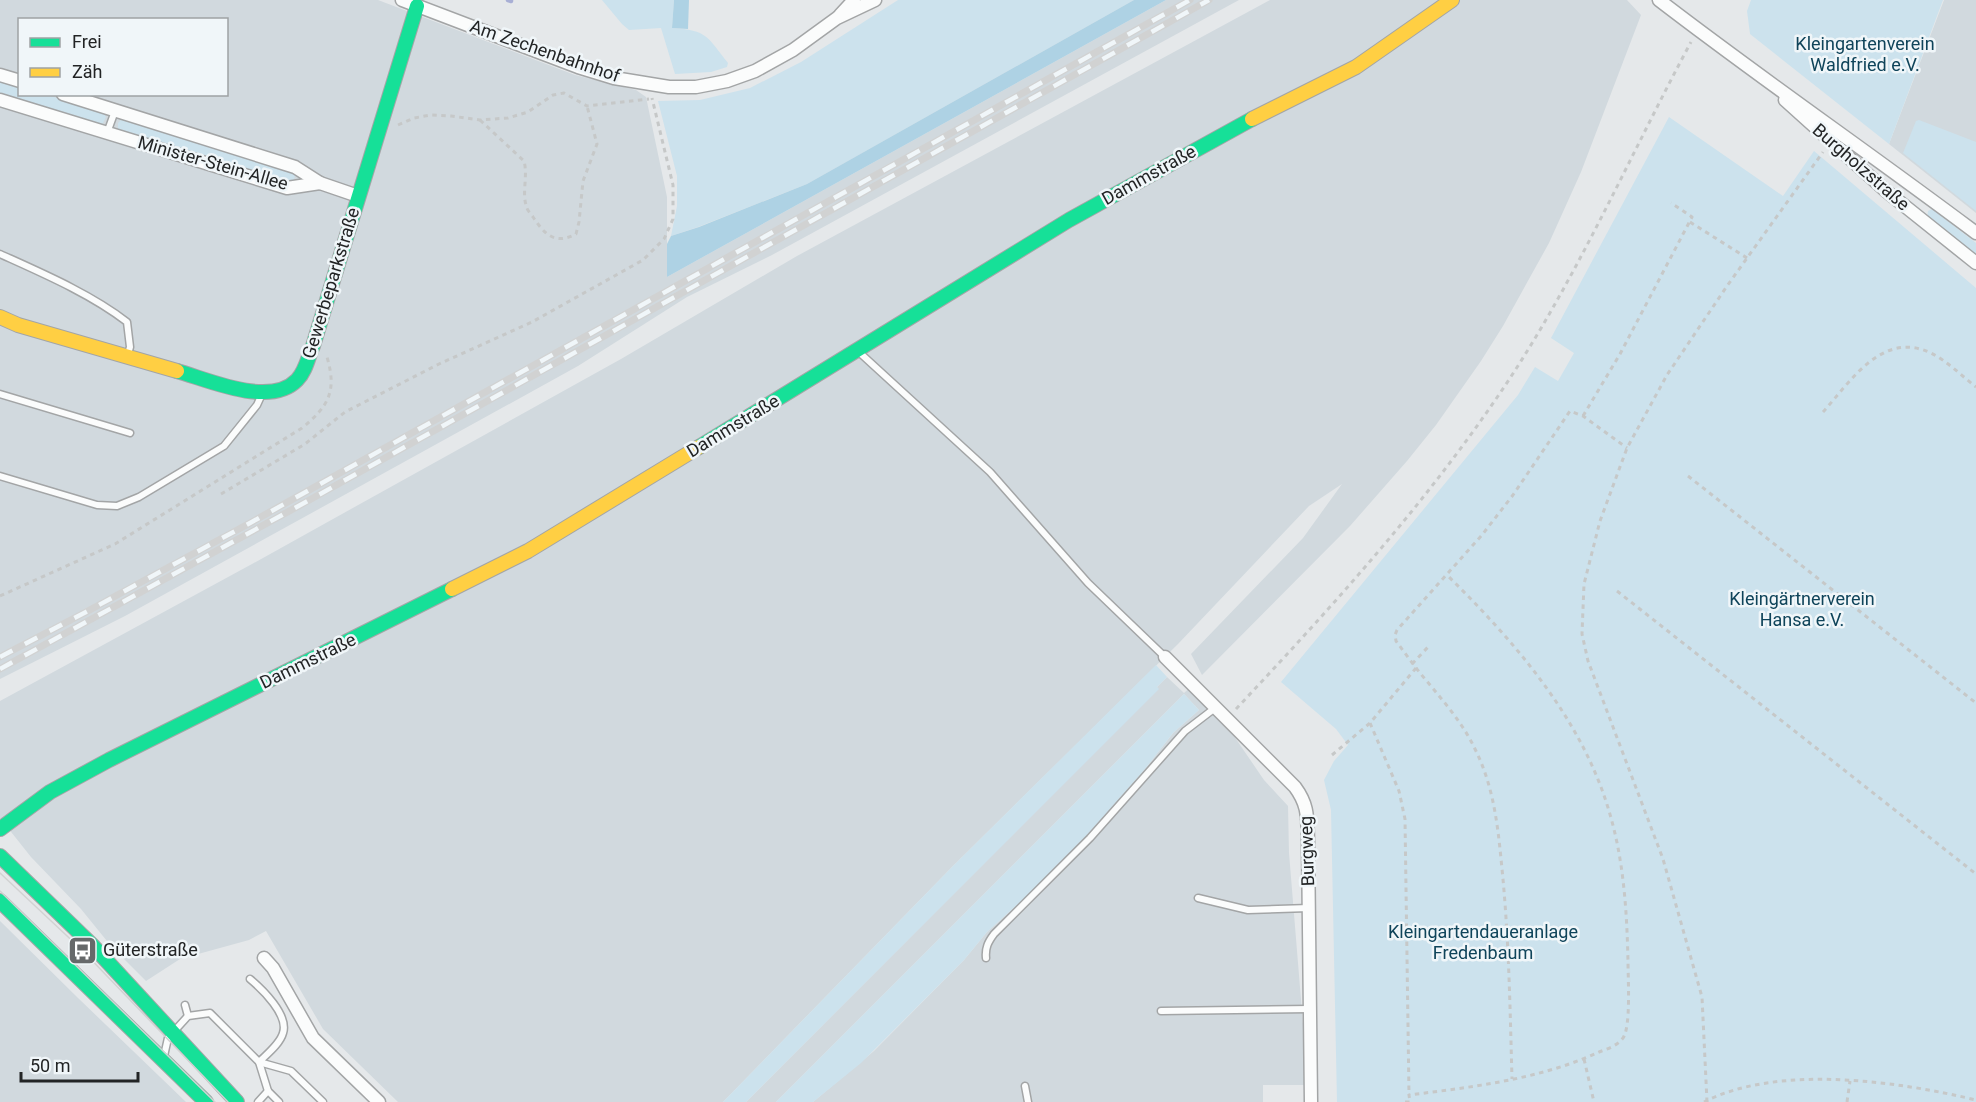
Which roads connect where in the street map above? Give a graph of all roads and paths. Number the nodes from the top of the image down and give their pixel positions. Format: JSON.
{"nodes":[{"id":1,"x":402,"y":0,"type":"edge"},
{"id":2,"x":854,"y":0,"type":"edge"},
{"id":3,"x":875,"y":0,"type":"edge"},
{"id":4,"x":1452,"y":0,"type":"edge"},
{"id":5,"x":1659,"y":0,"type":"edge"},
{"id":6,"x":417,"y":6,"type":"junction"},
{"id":7,"x":837,"y":18,"type":"junction"},
{"id":8,"x":1698,"y":30,"type":"junction"},
{"id":9,"x":1749,"y":67,"type":"junction"},
{"id":10,"x":0,"y":75,"type":"edge"},
{"id":11,"x":18,"y":80,"type":"edge"},
{"id":12,"x":648,"y":84,"type":"junction"},
{"id":13,"x":69,"y":96,"type":"edge"},
{"id":14,"x":652,"y":99,"type":"junction"},
{"id":15,"x":0,"y":100,"type":"edge"},
{"id":16,"x":586,"y":106,"type":"junction"},
{"id":17,"x":114,"y":111,"type":"junction"},
{"id":18,"x":480,"y":120,"type":"junction"},
{"id":19,"x":380,"y":124,"type":"junction"},
{"id":20,"x":1839,"y":131,"type":"junction"},
{"id":21,"x":107,"y":133,"type":"junction"},
{"id":22,"x":1830,"y":142,"type":"junction"},
{"id":23,"x":320,"y":183,"type":"junction"},
{"id":24,"x":358,"y":196,"type":"junction"},
{"id":25,"x":1671,"y":203,"type":"dead end"},
{"id":26,"x":1690,"y":222,"type":"junction"},
{"id":27,"x":1976,"y":233,"type":"edge"},
{"id":28,"x":0,"y":254,"type":"edge"},
{"id":29,"x":1747,"y":258,"type":"junction"},
{"id":30,"x":1976,"y":263,"type":"edge"},
{"id":31,"x":0,"y":317,"type":"edge"},
{"id":32,"x":326,"y":350,"type":"dead end"},
{"id":33,"x":857,"y":351,"type":"junction"},
{"id":34,"x":127,"y":357,"type":"junction"},
{"id":35,"x":1976,"y":387,"type":"edge"},
{"id":36,"x":262,"y":393,"type":"junction"},
{"id":37,"x":0,"y":394,"type":"edge"},
{"id":38,"x":1823,"y":412,"type":"dead end"},
{"id":39,"x":1582,"y":416,"type":"junction"},
{"id":40,"x":130,"y":433,"type":"dead end"},
{"id":41,"x":1627,"y":448,"type":"junction"},
{"id":42,"x":0,"y":476,"type":"edge"},
{"id":43,"x":1688,"y":476,"type":"dead end"},
{"id":44,"x":221,"y":494,"type":"dead end"},
{"id":45,"x":1447,"y":575,"type":"junction"},
{"id":46,"x":1617,"y":591,"type":"dead end"},
{"id":47,"x":0,"y":596,"type":"edge"},
{"id":48,"x":1428,"y":647,"type":"dead end"},
{"id":49,"x":1165,"y":657,"type":"joint"},
{"id":50,"x":1412,"y":664,"type":"junction"},
{"id":51,"x":1416,"y":668,"type":"junction"},
{"id":52,"x":1976,"y":703,"type":"edge"},
{"id":53,"x":1215,"y":708,"type":"junction"},
{"id":54,"x":1227,"y":720,"type":"junction"},
{"id":55,"x":1370,"y":723,"type":"junction"},
{"id":56,"x":1332,"y":755,"type":"dead end"},
{"id":57,"x":0,"y":829,"type":"edge"},
{"id":58,"x":0,"y":856,"type":"edge"},
{"id":59,"x":1976,"y":874,"type":"edge"},
{"id":60,"x":1198,"y":898,"type":"dead end"},
{"id":61,"x":0,"y":901,"type":"edge"},
{"id":62,"x":1309,"y":908,"type":"junction"},
{"id":63,"x":264,"y":958,"type":"dead end"},
{"id":64,"x":986,"y":958,"type":"dead end"},
{"id":65,"x":250,"y":979,"type":"dead end"},
{"id":66,"x":185,"y":1005,"type":"dead end"},
{"id":67,"x":1310,"y":1009,"type":"junction"},
{"id":68,"x":1161,"y":1011,"type":"dead end"},
{"id":69,"x":188,"y":1016,"type":"junction"},
{"id":70,"x":174,"y":1032,"type":"junction"},
{"id":71,"x":1584,"y":1059,"type":"junction"},
{"id":72,"x":165,"y":1062,"type":"junction"},
{"id":73,"x":259,"y":1062,"type":"junction"},
{"id":74,"x":1512,"y":1079,"type":"junction"},
{"id":75,"x":1850,"y":1081,"type":"junction"},
{"id":76,"x":1025,"y":1086,"type":"dead end"},
{"id":77,"x":268,"y":1092,"type":"junction"},
{"id":78,"x":1409,"y":1095,"type":"junction"},
{"id":79,"x":1976,"y":1100,"type":"edge"},
{"id":80,"x":1706,"y":1101,"type":"edge"},
{"id":81,"x":206,"y":1102,"type":"edge"},
{"id":82,"x":237,"y":1102,"type":"edge"},
{"id":83,"x":258,"y":1102,"type":"edge"},
{"id":84,"x":279,"y":1102,"type":"edge"},
{"id":85,"x":323,"y":1102,"type":"edge"},
{"id":86,"x":379,"y":1102,"type":"edge"},
{"id":87,"x":1028,"y":1102,"type":"edge"},
{"id":88,"x":1311,"y":1102,"type":"edge"},
{"id":89,"x":1405,"y":1102,"type":"edge"},
{"id":90,"x":1594,"y":1102,"type":"edge"},
{"id":91,"x":1846,"y":1102,"type":"edge"}],
"edges":[{"from":1,"to":6,"type":"street"},
{"from":2,"to":7,"type":"street","name":"Am Zechenbahnhof"},
{"from":3,"to":7,"type":"street","name":"Am Zechenbahnhof"},
{"from":4,"to":33,"type":"street","name":"Dammstraße"},
{"from":5,"to":8,"type":"street","name":"Burgholzstraße"},
{"from":6,"to":12,"type":"street","name":"Am Zechenbahnhof"},
{"from":6,"to":19,"type":"street","name":"Gewerbeparkstraße"},
{"from":7,"to":12,"type":"street","name":"Am Zechenbahnhof"},
{"from":8,"to":9,"type":"street","name":"Burgholzstraße"},
{"from":8,"to":54,"type":"path"},
{"from":9,"to":20,"type":"street","name":"Burgholzstraße"},
{"from":9,"to":22,"type":"street","name":"Burgholzstraße"},
{"from":10,"to":11,"type":"street"},
{"from":12,"to":14,"type":"path"},
{"from":13,"to":17,"type":"street","name":"Minister-Stein-Allee"},
{"from":14,"to":16,"type":"path"},
{"from":14,"to":44,"type":"path"},
{"from":15,"to":21,"type":"street","name":"Minister-Stein-Allee"},
{"from":16,"to":18,"type":"path"},
{"from":16,"to":18,"type":"path"},
{"from":17,"to":21,"type":"lane"},
{"from":17,"to":23,"type":"street","name":"Minister-Stein-Allee"},
{"from":18,"to":19,"type":"path"},
{"from":19,"to":24,"type":"street","name":"Gewerbeparkstraße"},
{"from":20,"to":22,"type":"street"},
{"from":20,"to":27,"type":"street","name":"Burgholzstraße"},
{"from":21,"to":23,"type":"street","name":"Minister-Stein-Allee"},
{"from":22,"to":29,"type":"path"},
{"from":22,"to":30,"type":"street","name":"Burgholzstraße"},
{"from":23,"to":24,"type":"street","name":"Minister-Stein-Allee"},
{"from":24,"to":36,"type":"street","name":"Gewerbeparkstraße"},
{"from":25,"to":26,"type":"path"},
{"from":26,"to":29,"type":"path"},
{"from":26,"to":39,"type":"path"},
{"from":28,"to":34,"type":"lane"},
{"from":29,"to":41,"type":"path"},
{"from":31,"to":34,"type":"street","name":"Gewerbeparkstraße"},
{"from":32,"to":47,"type":"path"},
{"from":33,"to":49,"type":"lane"},
{"from":33,"to":57,"type":"street","name":"Dammstraße"},
{"from":34,"to":36,"type":"street","name":"Gewerbeparkstraße"},
{"from":35,"to":38,"type":"path"},
{"from":36,"to":42,"type":"lane"},
{"from":37,"to":40,"type":"lane"},
{"from":39,"to":41,"type":"path"},
{"from":39,"to":45,"type":"path"},
{"from":41,"to":80,"type":"path"},
{"from":43,"to":52,"type":"path"},
{"from":45,"to":50,"type":"path"},
{"from":45,"to":71,"type":"path"},
{"from":46,"to":59,"type":"path"},
{"from":48,"to":50,"type":"path"},
{"from":49,"to":53,"type":"street","name":"Burgweg"},
{"from":50,"to":51,"type":"path"},
{"from":51,"to":55,"type":"path"},
{"from":51,"to":74,"type":"path"},
{"from":53,"to":54,"type":"street","name":"Burgweg"},
{"from":53,"to":64,"type":"lane"},
{"from":54,"to":62,"type":"street","name":"Burgweg"},
{"from":55,"to":56,"type":"path"},
{"from":55,"to":78,"type":"path"},
{"from":58,"to":70,"type":"street"},
{"from":60,"to":62,"type":"lane"},
{"from":61,"to":72,"type":"street"},
{"from":62,"to":67,"type":"street","name":"Burgweg"},
{"from":63,"to":86,"type":"street"},
{"from":65,"to":73,"type":"lane"},
{"from":66,"to":69,"type":"lane"},
{"from":67,"to":68,"type":"lane"},
{"from":67,"to":88,"type":"street","name":"Burgweg"},
{"from":69,"to":70,"type":"lane"},
{"from":69,"to":73,"type":"lane"},
{"from":70,"to":72,"type":"lane"},
{"from":70,"to":82,"type":"street"},
{"from":71,"to":74,"type":"path"},
{"from":71,"to":90,"type":"path"},
{"from":72,"to":81,"type":"street"},
{"from":73,"to":77,"type":"lane"},
{"from":73,"to":85,"type":"lane"},
{"from":74,"to":78,"type":"path"},
{"from":75,"to":79,"type":"path"},
{"from":75,"to":80,"type":"path"},
{"from":75,"to":91,"type":"path"},
{"from":76,"to":87,"type":"lane"},
{"from":77,"to":83,"type":"lane"},
{"from":77,"to":84,"type":"lane"},
{"from":78,"to":89,"type":"path"}]}
